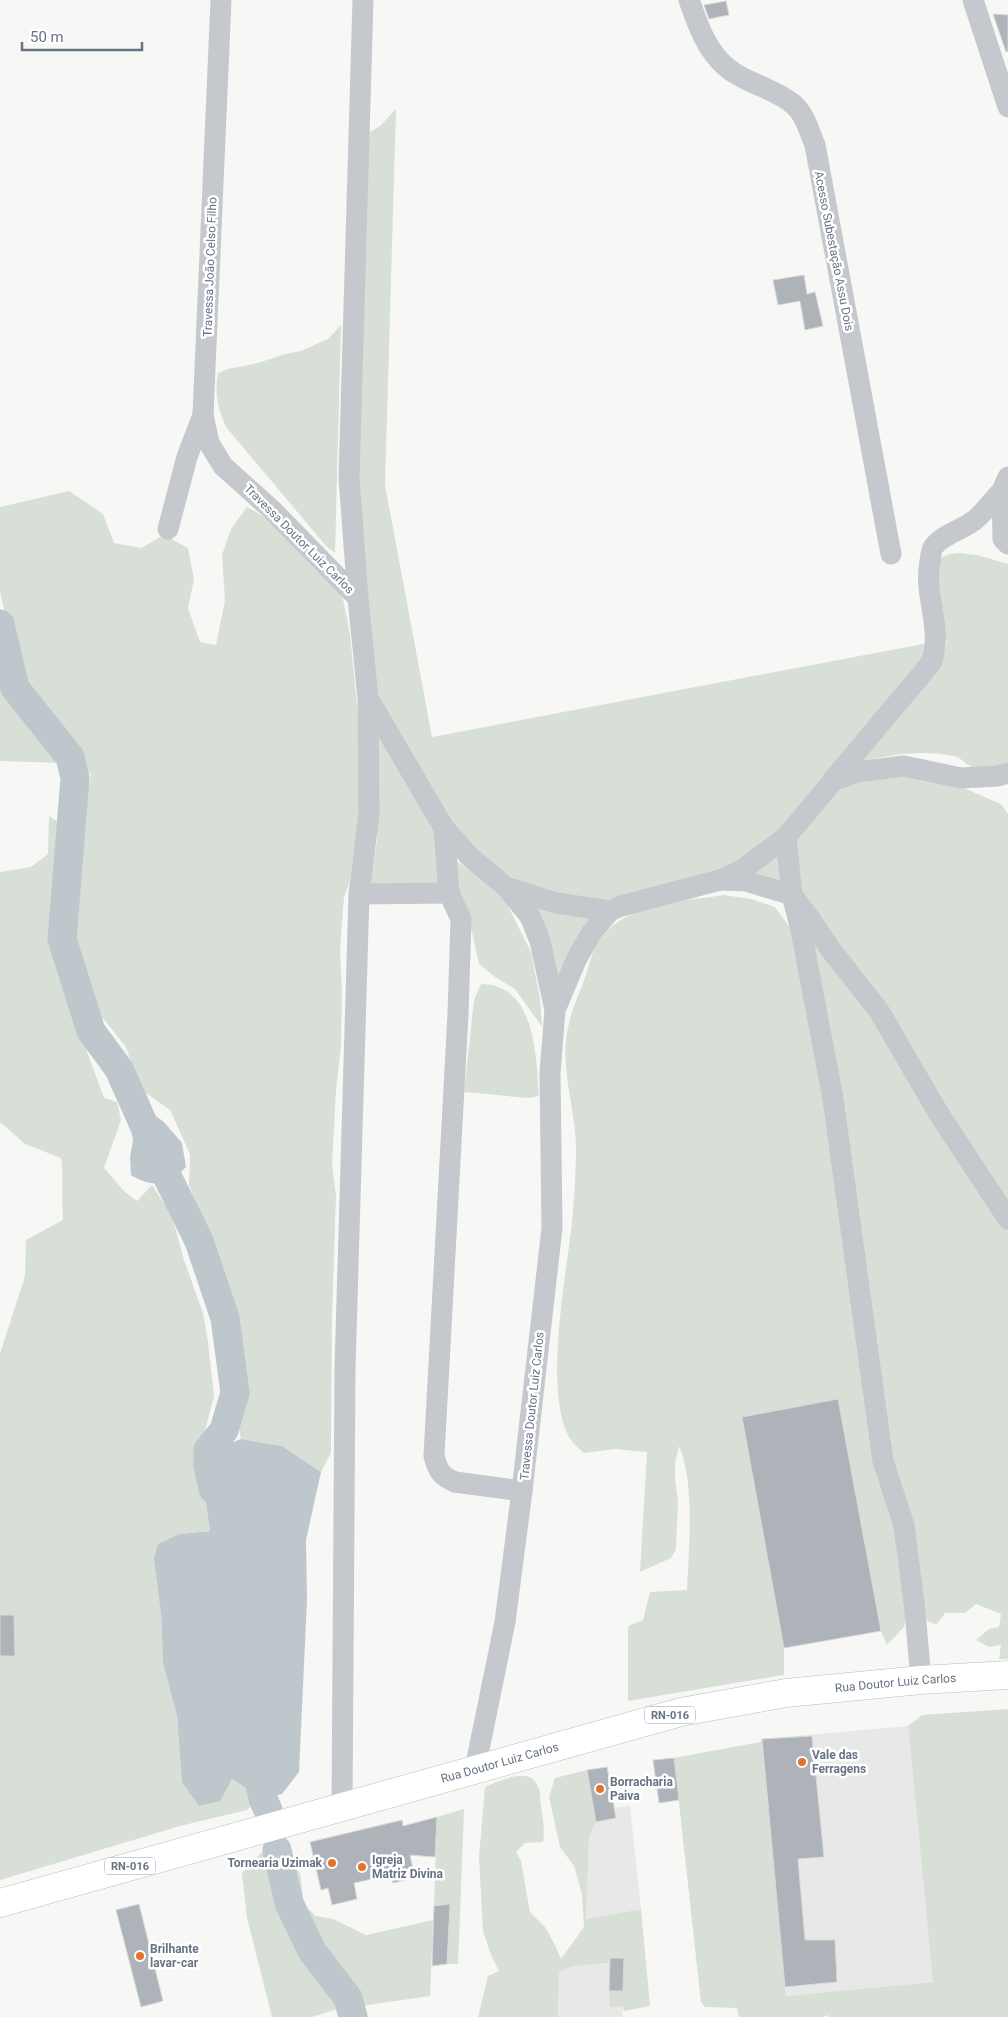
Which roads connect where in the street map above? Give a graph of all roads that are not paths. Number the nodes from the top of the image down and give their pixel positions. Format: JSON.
{"nodes":[{"id":1,"x":221,"y":0,"type":"edge"},
{"id":2,"x":363,"y":0,"type":"edge"},
{"id":3,"x":689,"y":0,"type":"edge"},
{"id":4,"x":973,"y":0,"type":"edge"},
{"id":5,"x":1008,"y":105,"type":"edge"},
{"id":6,"x":203,"y":414,"type":"junction"},
{"id":7,"x":1005,"y":484,"type":"edge"},
{"id":8,"x":168,"y":529,"type":"dead end"},
{"id":9,"x":1008,"y":544,"type":"edge"},
{"id":10,"x":890,"y":554,"type":"dead end"},
{"id":11,"x":358,"y":598,"type":"junction"},
{"id":12,"x":368,"y":698,"type":"junction"},
{"id":13,"x":1008,"y":774,"type":"edge"},
{"id":14,"x":833,"y":780,"type":"junction"},
{"id":15,"x":444,"y":828,"type":"junction"},
{"id":16,"x":786,"y":837,"type":"junction"},
{"id":17,"x":720,"y":880,"type":"junction"},
{"id":18,"x":506,"y":887,"type":"junction"},
{"id":19,"x":449,"y":893,"type":"junction"},
{"id":20,"x":359,"y":894,"type":"junction"},
{"id":21,"x":792,"y":895,"type":"junction"},
{"id":22,"x":610,"y":911,"type":"junction"},
{"id":23,"x":555,"y":1010,"type":"junction"},
{"id":24,"x":1008,"y":1219,"type":"edge"},
{"id":25,"x":522,"y":1491,"type":"junction"},
{"id":26,"x":1008,"y":1675,"type":"edge"},
{"id":27,"x":921,"y":1680,"type":"junction"},
{"id":28,"x":475,"y":1769,"type":"junction"},
{"id":29,"x":342,"y":1807,"type":"junction"},
{"id":30,"x":0,"y":1903,"type":"edge"}],
"edges":[{"from":1,"to":6,"type":"street","name":"Travessa João Celso Filho"},
{"from":2,"to":11,"type":"street"},
{"from":3,"to":10,"type":"street","name":"Acesso Subestação Assu Dois"},
{"from":4,"to":5,"type":"street"},
{"from":6,"to":8,"type":"street","name":"Travessa João Celso Filho"},
{"from":6,"to":11,"type":"street","name":"Travessa Doutor Luiz Carlos"},
{"from":7,"to":9,"type":"street"},
{"from":7,"to":14,"type":"street"},
{"from":11,"to":12,"type":"street","name":"Travessa Doutor Luiz Carlos"},
{"from":12,"to":15,"type":"street","name":"Travessa Doutor Luiz Carlos"},
{"from":12,"to":20,"type":"street"},
{"from":13,"to":14,"type":"street"},
{"from":14,"to":16,"type":"street"},
{"from":15,"to":18,"type":"street","name":"Travessa Doutor Luiz Carlos"},
{"from":15,"to":19,"type":"street"},
{"from":16,"to":17,"type":"street"},
{"from":16,"to":21,"type":"street"},
{"from":17,"to":21,"type":"street"},
{"from":17,"to":22,"type":"street"},
{"from":18,"to":22,"type":"street"},
{"from":18,"to":23,"type":"street"},
{"from":19,"to":20,"type":"street"},
{"from":19,"to":25,"type":"street"},
{"from":20,"to":29,"type":"street"},
{"from":21,"to":24,"type":"street"},
{"from":21,"to":27,"type":"street"},
{"from":22,"to":23,"type":"street"},
{"from":23,"to":25,"type":"street","name":"Travessa Doutor Luiz Carlos"},
{"from":25,"to":28,"type":"street","name":"Travessa Doutor Luiz Carlos"},
{"from":26,"to":27,"type":"main road","name":"Rua Doutor Luiz Carlos","number":"RN-016"},
{"from":27,"to":28,"type":"main road","name":"Rua Doutor Luiz Carlos","number":"RN-016"},
{"from":28,"to":29,"type":"main road","name":"Rua Doutor Luiz Carlos","number":"RN-016"},
{"from":29,"to":30,"type":"main road","name":"Rua Doutor Luiz Carlos","number":"RN-016"}]}
